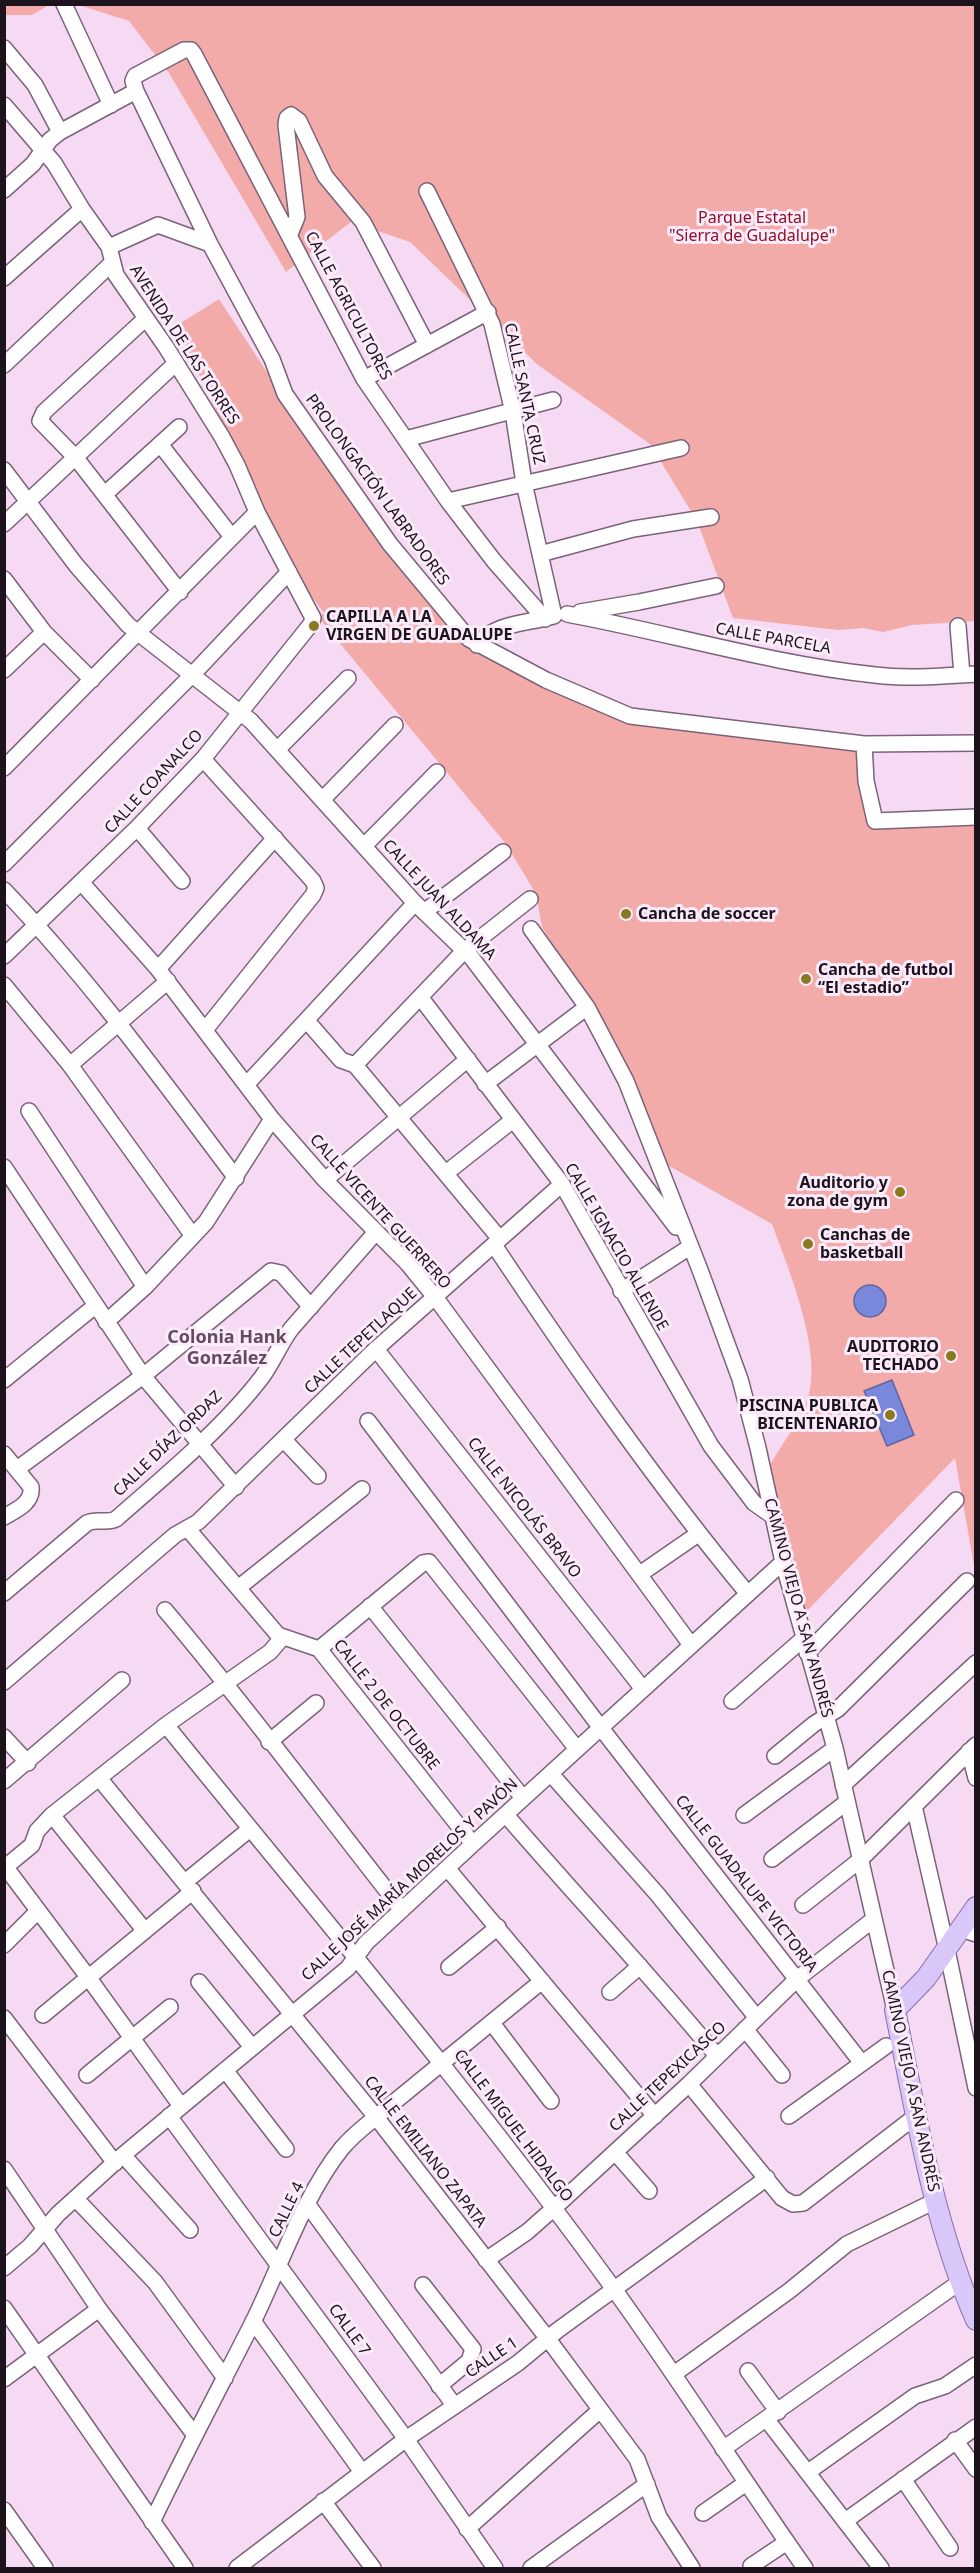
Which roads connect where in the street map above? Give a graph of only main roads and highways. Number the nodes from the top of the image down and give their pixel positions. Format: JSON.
{"nodes":[{"id":1,"x":975,"y":1907,"type":"edge"},
{"id":2,"x":971,"y":1935,"type":"edge"},
{"id":3,"x":967,"y":2291,"type":"edge"},
{"id":4,"x":975,"y":2320,"type":"edge"}],
"edges":[{"from":1,"to":2,"type":"main road"},
{"from":2,"to":3,"type":"main road","name":"CAMINO VIEJO A SAN ANDRÉS"},
{"from":3,"to":4,"type":"main road","name":"CAMINO VIEJO A SAN ANDRÉS"}]}
